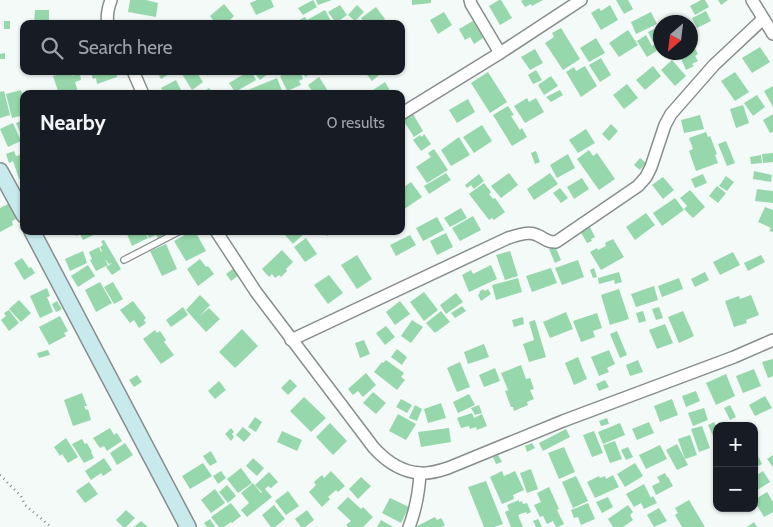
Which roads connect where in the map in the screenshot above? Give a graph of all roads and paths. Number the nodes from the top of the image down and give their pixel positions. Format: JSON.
{"nodes":[{"id":1,"x":111,"y":0,"type":"edge"},
{"id":2,"x":470,"y":0,"type":"edge"},
{"id":3,"x":581,"y":0,"type":"edge"},
{"id":4,"x":752,"y":0,"type":"edge"},
{"id":5,"x":763,"y":19,"type":"junction"},
{"id":6,"x":107,"y":20,"type":"edge"},
{"id":7,"x":773,"y":34,"type":"edge"},
{"id":8,"x":500,"y":53,"type":"junction"},
{"id":9,"x":135,"y":75,"type":"edge"},
{"id":10,"x":141,"y":90,"type":"edge"},
{"id":11,"x":405,"y":112,"type":"edge"},
{"id":12,"x":0,"y":170,"type":"edge"},
{"id":13,"x":20,"y":208,"type":"edge"},
{"id":14,"x":34,"y":235,"type":"edge"},
{"id":15,"x":172,"y":235,"type":"edge"},
{"id":16,"x":219,"y":235,"type":"edge"},
{"id":17,"x":124,"y":260,"type":"dead end"},
{"id":18,"x":291,"y":340,"type":"junction"},
{"id":19,"x":773,"y":340,"type":"edge"},
{"id":20,"x":420,"y":473,"type":"junction"},
{"id":21,"x":0,"y":475,"type":"edge"},
{"id":22,"x":51,"y":527,"type":"edge"},
{"id":23,"x":188,"y":527,"type":"edge"},
{"id":24,"x":409,"y":527,"type":"edge"}],
"edges":[{"from":1,"to":6,"type":"street"},
{"from":2,"to":8,"type":"street"},
{"from":3,"to":8,"type":"street"},
{"from":4,"to":5,"type":"street"},
{"from":5,"to":7,"type":"street"},
{"from":5,"to":18,"type":"street"},
{"from":8,"to":11,"type":"street"},
{"from":9,"to":10,"type":"street"},
{"from":12,"to":13,"type":"street"},
{"from":14,"to":23,"type":"street"},
{"from":15,"to":17,"type":"lane"},
{"from":16,"to":18,"type":"street"},
{"from":18,"to":20,"type":"street"},
{"from":19,"to":20,"type":"street"},
{"from":20,"to":24,"type":"street"},
{"from":21,"to":22,"type":"path"}]}
